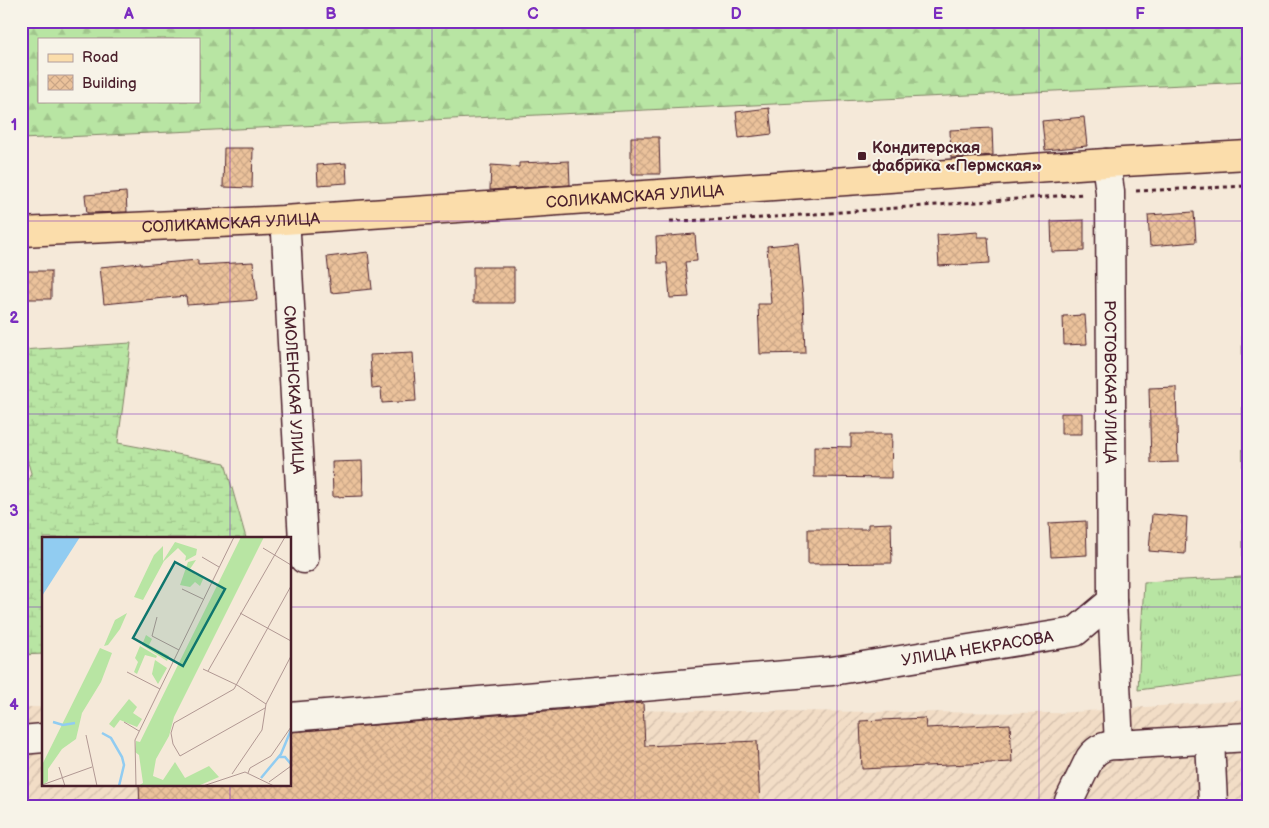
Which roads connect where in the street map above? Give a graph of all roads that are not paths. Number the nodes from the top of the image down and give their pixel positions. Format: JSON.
{"nodes":[{"id":1,"x":1248,"y":155,"type":"edge"},
{"id":2,"x":1106,"y":163,"type":"junction"},
{"id":3,"x":284,"y":220,"type":"junction"},
{"id":4,"x":21,"y":232,"type":"edge"},
{"id":5,"x":304,"y":559,"type":"dead end"},
{"id":6,"x":1112,"y":600,"type":"junction"},
{"id":7,"x":291,"y":717,"type":"edge"},
{"id":8,"x":42,"y":738,"type":"edge"},
{"id":9,"x":1248,"y":738,"type":"edge"},
{"id":10,"x":21,"y":740,"type":"edge"},
{"id":11,"x":1210,"y":740,"type":"junction"},
{"id":12,"x":1120,"y":745,"type":"junction"},
{"id":13,"x":1213,"y":803,"type":"dead end"},
{"id":14,"x":1069,"y":807,"type":"edge"}],
"edges":[{"from":1,"to":2,"type":"main road","name":"СОЛИКАМСКАЯ УЛИЦА"},
{"from":2,"to":3,"type":"main road","name":"СОЛИКАМСКАЯ УЛИЦА"},
{"from":2,"to":6,"type":"street","name":"РОСТОВСКАЯ УЛИЦА"},
{"from":3,"to":4,"type":"main road","name":"СОЛИКАМСКАЯ УЛИЦА"},
{"from":3,"to":5,"type":"street","name":"СМОЛЕНСКАЯ УЛИЦА"},
{"from":6,"to":7,"type":"street","name":"УЛИЦА НЕКРАСОВА"},
{"from":6,"to":12,"type":"street","name":"РОСТОВСКАЯ УЛИЦА"},
{"from":8,"to":10,"type":"street"},
{"from":9,"to":11,"type":"street"},
{"from":11,"to":12,"type":"street"},
{"from":11,"to":13,"type":"street"},
{"from":12,"to":14,"type":"street"}]}
